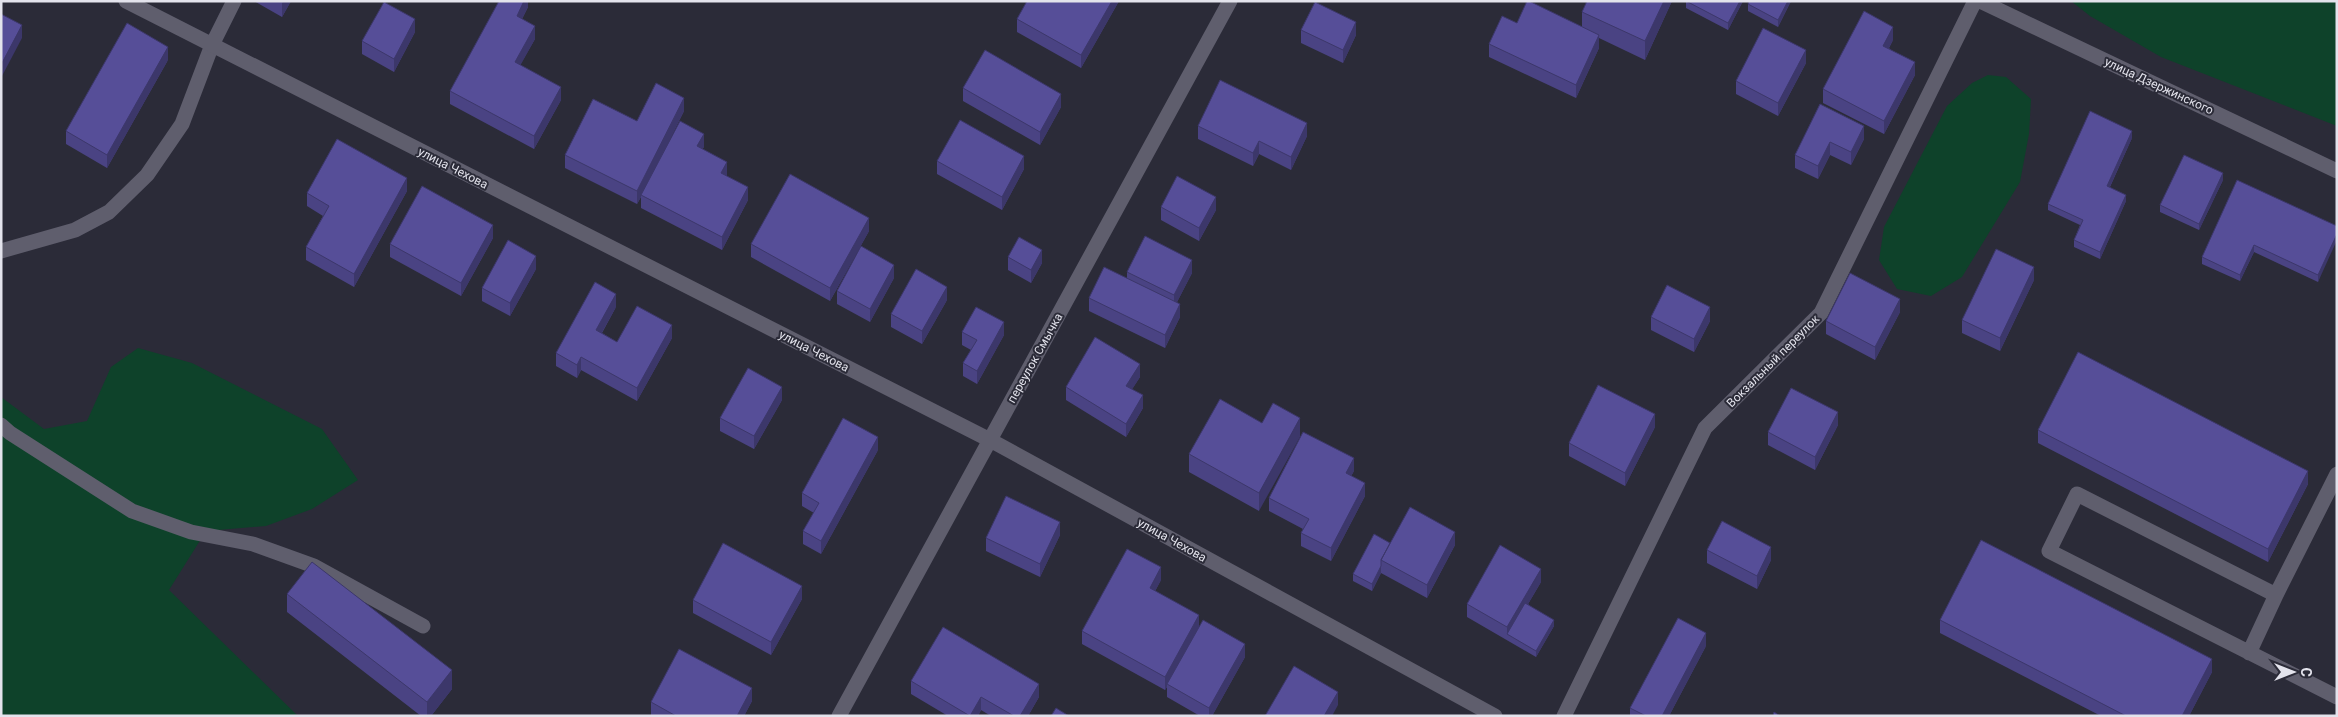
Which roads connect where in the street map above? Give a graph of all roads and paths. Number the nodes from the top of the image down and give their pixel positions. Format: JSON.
{"nodes":[{"id":1,"x":126,"y":1,"type":"edge"},
{"id":2,"x":234,"y":1,"type":"edge"},
{"id":3,"x":1230,"y":1,"type":"edge"},
{"id":4,"x":1975,"y":1,"type":"edge"},
{"id":5,"x":1980,"y":1,"type":"edge"},
{"id":6,"x":212,"y":45,"type":"junction"},
{"id":7,"x":2337,"y":171,"type":"edge"},
{"id":8,"x":1,"y":251,"type":"edge"},
{"id":9,"x":1,"y":424,"type":"edge"},
{"id":10,"x":990,"y":440,"type":"junction"},
{"id":11,"x":2337,"y":474,"type":"edge"},
{"id":12,"x":2276,"y":595,"type":"junction"},
{"id":13,"x":423,"y":626,"type":"dead end"},
{"id":14,"x":2249,"y":653,"type":"junction"},
{"id":15,"x":2337,"y":696,"type":"edge"},
{"id":16,"x":839,"y":716,"type":"edge"},
{"id":17,"x":1495,"y":716,"type":"edge"},
{"id":18,"x":1564,"y":716,"type":"edge"}],
"edges":[{"from":1,"to":6,"type":"street","name":"улица Чехова"},
{"from":2,"to":6,"type":"street"},
{"from":3,"to":10,"type":"street","name":"переулок Смычка"},
{"from":4,"to":18,"type":"street","name":"Вокзальный переулок"},
{"from":5,"to":7,"type":"street","name":"улица Дзержинского"},
{"from":6,"to":8,"type":"street"},
{"from":6,"to":10,"type":"street","name":"улица Чехова"},
{"from":9,"to":13,"type":"street"},
{"from":10,"to":16,"type":"street","name":"переулок Смычка"},
{"from":10,"to":17,"type":"street","name":"улица Чехова"},
{"from":11,"to":12,"type":"street"},
{"from":12,"to":14,"type":"street"},
{"from":12,"to":14,"type":"street"},
{"from":14,"to":15,"type":"street"}]}
